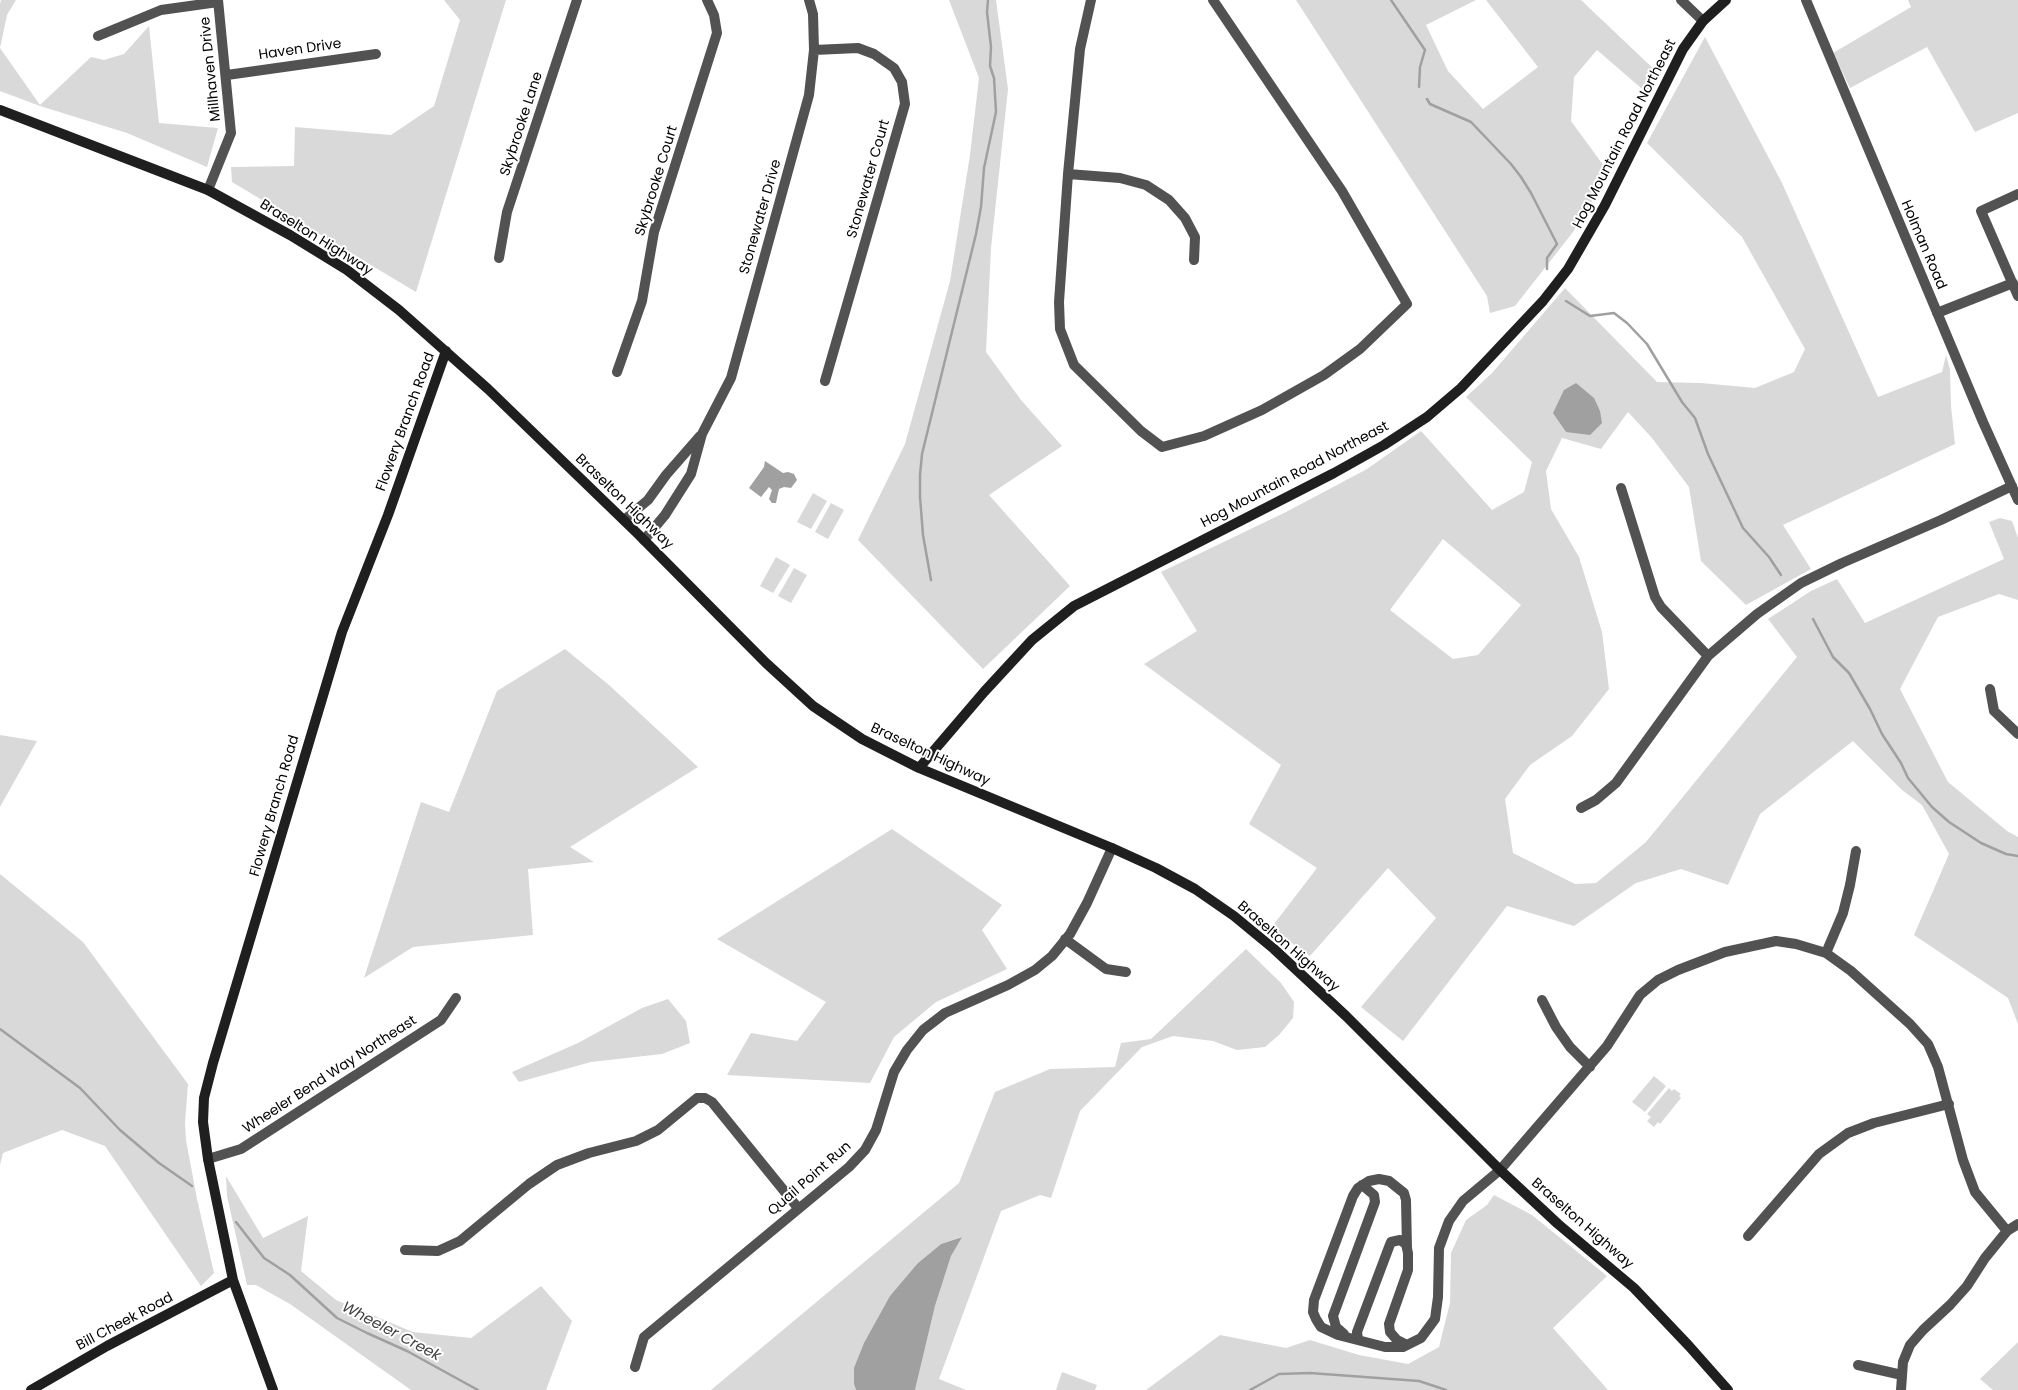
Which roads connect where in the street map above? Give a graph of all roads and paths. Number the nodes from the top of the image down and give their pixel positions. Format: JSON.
{"nodes":[{"id":1,"x":577,"y":0,"type":"edge"},
{"id":2,"x":707,"y":0,"type":"edge"},
{"id":3,"x":809,"y":0,"type":"edge"},
{"id":4,"x":1091,"y":0,"type":"edge"},
{"id":5,"x":1213,"y":0,"type":"edge"},
{"id":6,"x":1681,"y":0,"type":"edge"},
{"id":7,"x":1726,"y":0,"type":"edge"},
{"id":8,"x":1806,"y":0,"type":"edge"},
{"id":9,"x":218,"y":1,"type":"edge"},
{"id":10,"x":1703,"y":21,"type":"junction"},
{"id":11,"x":98,"y":36,"type":"dead end"},
{"id":12,"x":814,"y":50,"type":"junction"},
{"id":13,"x":376,"y":54,"type":"dead end"},
{"id":14,"x":227,"y":74,"type":"junction"},
{"id":15,"x":0,"y":110,"type":"edge"},
{"id":16,"x":1068,"y":174,"type":"junction"},
{"id":17,"x":208,"y":190,"type":"junction"},
{"id":18,"x":2018,"y":194,"type":"edge"},
{"id":19,"x":498,"y":258,"type":"dead end"},
{"id":20,"x":1194,"y":260,"type":"dead end"},
{"id":21,"x":2012,"y":283,"type":"junction"},
{"id":22,"x":2018,"y":296,"type":"edge"},
{"id":23,"x":1937,"y":313,"type":"junction"},
{"id":24,"x":446,"y":351,"type":"junction"},
{"id":25,"x":617,"y":372,"type":"dead end"},
{"id":26,"x":825,"y":381,"type":"dead end"},
{"id":27,"x":702,"y":434,"type":"junction"},
{"id":28,"x":2012,"y":486,"type":"junction"},
{"id":29,"x":1621,"y":488,"type":"dead end"},
{"id":30,"x":2018,"y":500,"type":"edge"},
{"id":31,"x":624,"y":520,"type":"junction"},
{"id":32,"x":644,"y":540,"type":"junction"},
{"id":33,"x":1708,"y":656,"type":"junction"},
{"id":34,"x":1990,"y":689,"type":"dead end"},
{"id":35,"x":2018,"y":734,"type":"edge"},
{"id":36,"x":919,"y":768,"type":"junction"},
{"id":37,"x":1580,"y":808,"type":"dead end"},
{"id":38,"x":1112,"y":848,"type":"junction"},
{"id":39,"x":1856,"y":851,"type":"dead end"},
{"id":40,"x":1066,"y":939,"type":"junction"},
{"id":41,"x":1826,"y":953,"type":"junction"},
{"id":42,"x":1126,"y":972,"type":"dead end"},
{"id":43,"x":456,"y":998,"type":"dead end"},
{"id":44,"x":1542,"y":1000,"type":"dead end"},
{"id":45,"x":1590,"y":1067,"type":"junction"},
{"id":46,"x":1949,"y":1104,"type":"junction"},
{"id":47,"x":208,"y":1159,"type":"junction"},
{"id":48,"x":1500,"y":1170,"type":"junction"},
{"id":49,"x":1362,"y":1185,"type":"junction"},
{"id":50,"x":798,"y":1208,"type":"junction"},
{"id":51,"x":2018,"y":1224,"type":"edge"},
{"id":52,"x":2007,"y":1232,"type":"junction"},
{"id":53,"x":1748,"y":1236,"type":"dead end"},
{"id":54,"x":1407,"y":1249,"type":"junction"},
{"id":55,"x":406,"y":1250,"type":"dead end"},
{"id":56,"x":233,"y":1280,"type":"junction"},
{"id":57,"x":1342,"y":1336,"type":"junction"},
{"id":58,"x":1358,"y":1339,"type":"junction"},
{"id":59,"x":1407,"y":1345,"type":"junction"},
{"id":60,"x":1858,"y":1365,"type":"dead end"},
{"id":61,"x":635,"y":1367,"type":"dead end"},
{"id":62,"x":1902,"y":1374,"type":"junction"},
{"id":63,"x":31,"y":1390,"type":"edge"},
{"id":64,"x":273,"y":1390,"type":"edge"},
{"id":65,"x":1728,"y":1390,"type":"edge"},
{"id":66,"x":1901,"y":1390,"type":"edge"}],
"edges":[{"from":1,"to":19,"type":"street","name":"Skybrooke Lane"},
{"from":2,"to":25,"type":"street","name":"Skybrooke Court"},
{"from":3,"to":12,"type":"street","name":"Stonewater Drive"},
{"from":4,"to":16,"type":"street"},
{"from":5,"to":16,"type":"street"},
{"from":6,"to":10,"type":"street"},
{"from":7,"to":10,"type":"street","name":"Hog Mountain Road Northeast"},
{"from":8,"to":23,"type":"street","name":"Holman Road"},
{"from":9,"to":11,"type":"street"},
{"from":9,"to":14,"type":"street","name":"Millhaven Drive"},
{"from":10,"to":36,"type":"street","name":"Hog Mountain Road Northeast"},
{"from":12,"to":26,"type":"street","name":"Stonewater Court"},
{"from":12,"to":27,"type":"street","name":"Stonewater Drive"},
{"from":13,"to":14,"type":"street","name":"Haven Drive"},
{"from":14,"to":17,"type":"street","name":"Millhaven Drive"},
{"from":15,"to":17,"type":"street","name":"Braselton Highway"},
{"from":16,"to":20,"type":"street"},
{"from":17,"to":24,"type":"street","name":"Braselton Highway"},
{"from":18,"to":21,"type":"street"},
{"from":21,"to":22,"type":"street"},
{"from":21,"to":23,"type":"street"},
{"from":23,"to":28,"type":"street","name":"Holman Road"},
{"from":24,"to":31,"type":"street","name":"Braselton Highway"},
{"from":24,"to":47,"type":"street","name":"Flowery Branch Road"},
{"from":27,"to":31,"type":"street","name":"Stonewater Drive"},
{"from":27,"to":32,"type":"street","name":"Stonewater Drive"},
{"from":28,"to":30,"type":"street","name":"Holman Road"},
{"from":28,"to":33,"type":"street"},
{"from":29,"to":33,"type":"street"},
{"from":31,"to":32,"type":"street","name":"Braselton Highway"},
{"from":32,"to":36,"type":"street","name":"Braselton Highway"},
{"from":33,"to":37,"type":"street"},
{"from":34,"to":35,"type":"street"},
{"from":36,"to":38,"type":"street","name":"Braselton Highway"},
{"from":38,"to":40,"type":"street","name":"Quail Point Run"},
{"from":38,"to":48,"type":"street","name":"Braselton Highway"},
{"from":39,"to":41,"type":"street"},
{"from":40,"to":42,"type":"street"},
{"from":40,"to":50,"type":"street","name":"Quail Point Run"},
{"from":41,"to":45,"type":"street"},
{"from":41,"to":46,"type":"street"},
{"from":43,"to":47,"type":"street","name":"Wheeler Bend Way Northeast"},
{"from":44,"to":45,"type":"street"},
{"from":45,"to":48,"type":"street"},
{"from":46,"to":52,"type":"street"},
{"from":46,"to":53,"type":"street"},
{"from":47,"to":56,"type":"street","name":"Flowery Branch Road"},
{"from":48,"to":59,"type":"street"},
{"from":48,"to":65,"type":"street","name":"Braselton Highway"},
{"from":49,"to":54,"type":"street"},
{"from":49,"to":57,"type":"street"},
{"from":49,"to":57,"type":"street"},
{"from":50,"to":55,"type":"street"},
{"from":50,"to":61,"type":"street","name":"Quail Point Run"},
{"from":51,"to":52,"type":"street"},
{"from":52,"to":62,"type":"street"},
{"from":54,"to":58,"type":"street"},
{"from":54,"to":59,"type":"street"},
{"from":56,"to":63,"type":"street","name":"Bill Cheek Road"},
{"from":56,"to":64,"type":"street","name":"Flowery Branch Road"},
{"from":57,"to":58,"type":"street"},
{"from":58,"to":59,"type":"street"},
{"from":60,"to":62,"type":"street"},
{"from":62,"to":66,"type":"street"}]}
